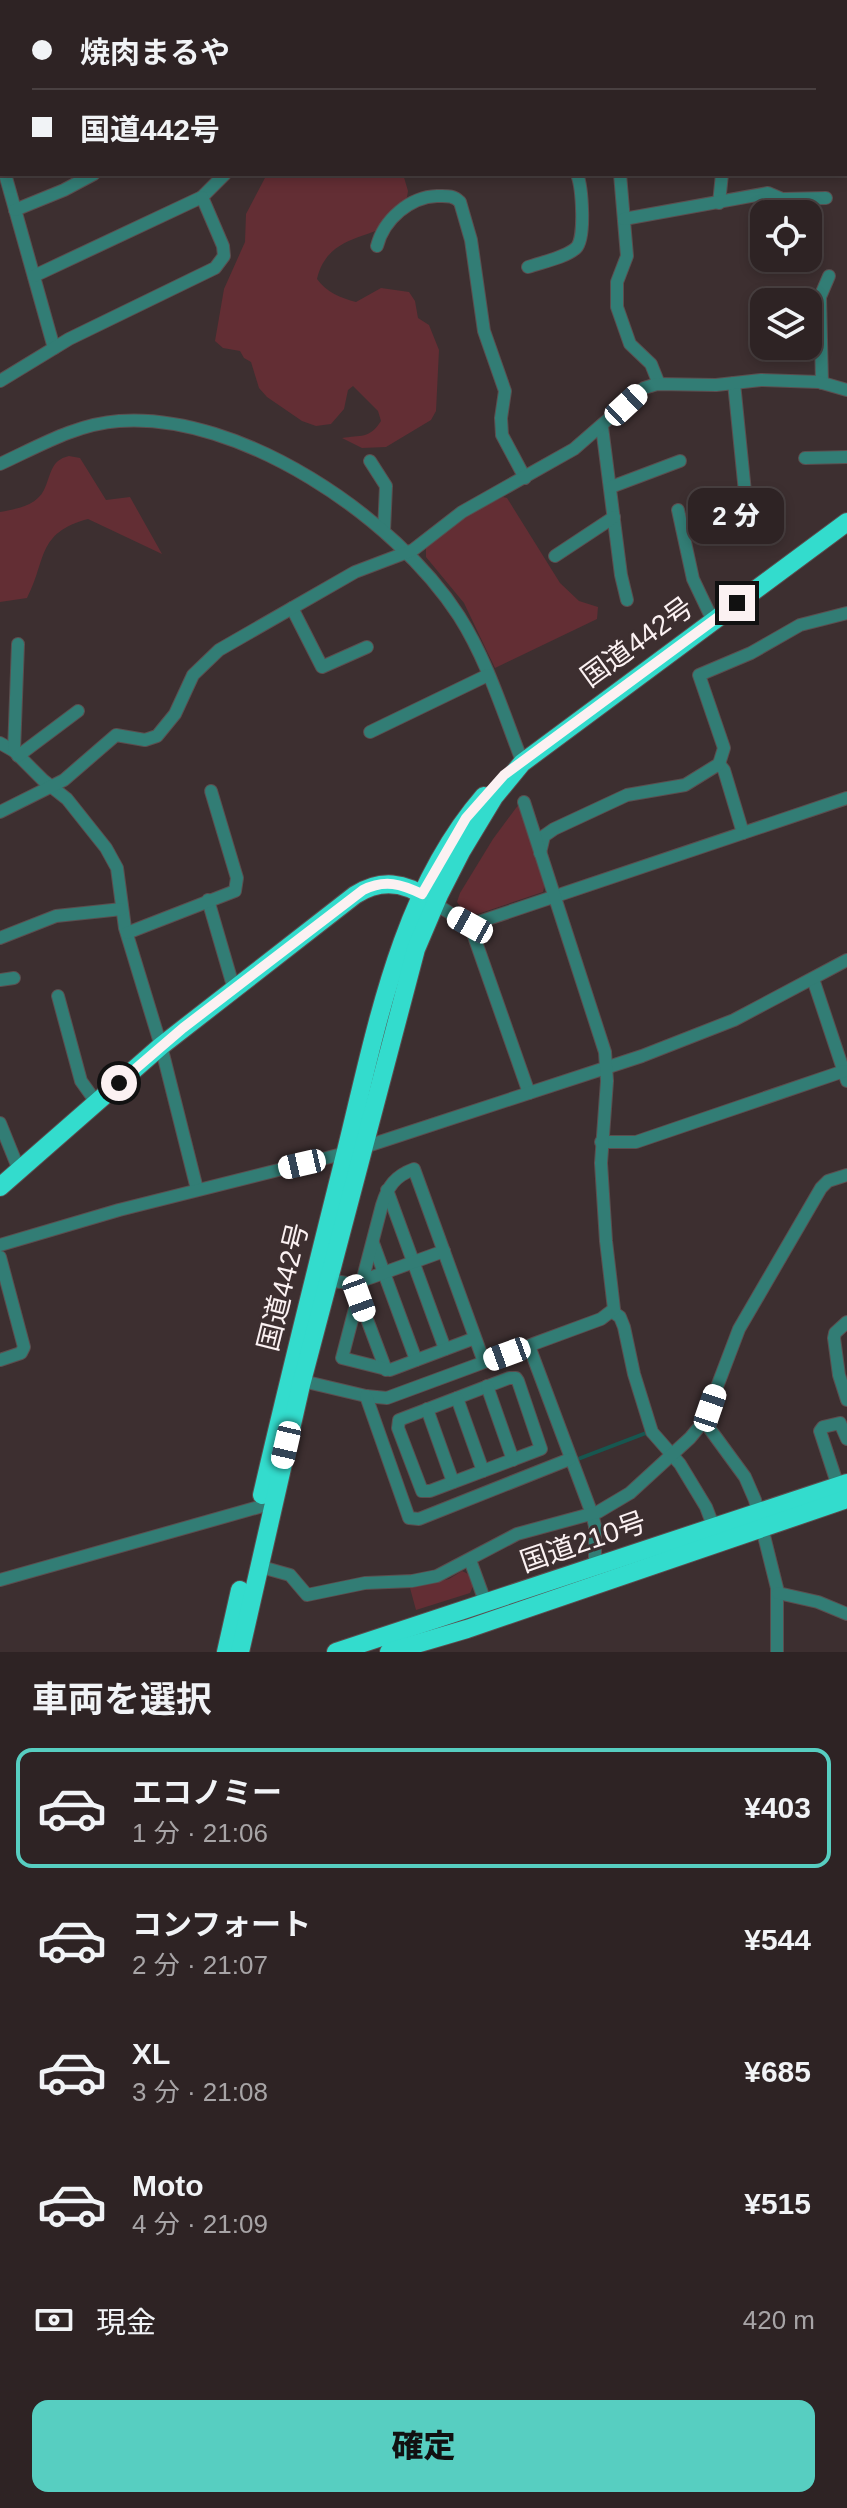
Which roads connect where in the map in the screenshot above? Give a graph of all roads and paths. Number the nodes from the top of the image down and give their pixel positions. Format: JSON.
{"nodes":[{"id":1,"x":6,"y":176,"type":"edge"},
{"id":2,"x":90,"y":176,"type":"edge"},
{"id":3,"x":223,"y":176,"type":"edge"},
{"id":4,"x":578,"y":176,"type":"edge"},
{"id":5,"x":620,"y":176,"type":"edge"},
{"id":6,"x":722,"y":176,"type":"edge"},
{"id":7,"x":202,"y":197,"type":"junction"},
{"id":8,"x":826,"y":198,"type":"dead end"},
{"id":9,"x":719,"y":203,"type":"junction"},
{"id":10,"x":15,"y":210,"type":"junction"},
{"id":11,"x":624,"y":219,"type":"junction"},
{"id":12,"x":377,"y":246,"type":"dead end"},
{"id":13,"x":528,"y":267,"type":"dead end"},
{"id":14,"x":34,"y":276,"type":"junction"},
{"id":15,"x":829,"y":276,"type":"dead end"},
{"id":16,"x":54,"y":348,"type":"junction"},
{"id":17,"x":0,"y":381,"type":"edge"},
{"id":18,"x":734,"y":383,"type":"junction"},
{"id":19,"x":822,"y":383,"type":"junction"},
{"id":20,"x":659,"y":384,"type":"junction"},
{"id":21,"x":847,"y":390,"type":"edge"},
{"id":22,"x":602,"y":427,"type":"junction"},
{"id":23,"x":847,"y":457,"type":"edge"},
{"id":24,"x":805,"y":458,"type":"dead end"},
{"id":25,"x":370,"y":461,"type":"dead end"},
{"id":26,"x":680,"y":461,"type":"dead end"},
{"id":27,"x":0,"y":464,"type":"edge"},
{"id":28,"x":525,"y":478,"type":"junction"},
{"id":29,"x":611,"y":487,"type":"junction"},
{"id":30,"x":745,"y":492,"type":"dead end"},
{"id":31,"x":678,"y":510,"type":"dead end"},
{"id":32,"x":614,"y":517,"type":"junction"},
{"id":33,"x":847,"y":522,"type":"edge"},
{"id":34,"x":384,"y":531,"type":"junction"},
{"id":35,"x":407,"y":554,"type":"junction"},
{"id":36,"x":555,"y":556,"type":"dead end"},
{"id":37,"x":627,"y":600,"type":"dead end"},
{"id":38,"x":292,"y":608,"type":"junction"},
{"id":39,"x":847,"y":613,"type":"edge"},
{"id":40,"x":713,"y":621,"type":"junction"},
{"id":41,"x":18,"y":644,"type":"dead end"},
{"id":42,"x":367,"y":647,"type":"dead end"},
{"id":43,"x":488,"y":675,"type":"junction"},
{"id":44,"x":78,"y":711,"type":"dead end"},
{"id":45,"x":370,"y":732,"type":"dead end"},
{"id":46,"x":0,"y":743,"type":"edge"},
{"id":47,"x":538,"y":750,"type":"junction"},
{"id":48,"x":16,"y":754,"type":"junction"},
{"id":49,"x":522,"y":761,"type":"junction"},
{"id":50,"x":719,"y":764,"type":"junction"},
{"id":51,"x":51,"y":786,"type":"junction"},
{"id":52,"x":211,"y":791,"type":"dead end"},
{"id":53,"x":847,"y":798,"type":"edge"},
{"id":54,"x":524,"y":802,"type":"dead end"},
{"id":55,"x":0,"y":812,"type":"edge"},
{"id":56,"x":743,"y":833,"type":"junction"},
{"id":57,"x":540,"y":853,"type":"junction"},
{"id":58,"x":554,"y":896,"type":"junction"},
{"id":59,"x":429,"y":899,"type":"junction"},
{"id":60,"x":208,"y":900,"type":"junction"},
{"id":61,"x":122,"y":909,"type":"junction"},
{"id":62,"x":470,"y":925,"type":"junction"},
{"id":63,"x":127,"y":933,"type":"junction"},
{"id":64,"x":0,"y":938,"type":"edge"},
{"id":65,"x":847,"y":960,"type":"edge"},
{"id":66,"x":813,"y":979,"type":"junction"},
{"id":67,"x":234,"y":989,"type":"junction"},
{"id":68,"x":58,"y":996,"type":"dead end"},
{"id":69,"x":161,"y":1046,"type":"junction"},
{"id":70,"x":607,"y":1067,"type":"junction"},
{"id":71,"x":845,"y":1076,"type":"edge"},
{"id":72,"x":529,"y":1093,"type":"junction"},
{"id":73,"x":96,"y":1102,"type":"junction"},
{"id":74,"x":0,"y":1123,"type":"edge"},
{"id":75,"x":601,"y":1142,"type":"junction"},
{"id":76,"x":355,"y":1150,"type":"junction"},
{"id":77,"x":19,"y":1170,"type":"junction"},
{"id":78,"x":847,"y":1175,"type":"edge"},
{"id":79,"x":0,"y":1187,"type":"edge"},
{"id":80,"x":197,"y":1189,"type":"junction"},
{"id":81,"x":387,"y":1190,"type":"junction"},
{"id":82,"x":372,"y":1242,"type":"junction"},
{"id":83,"x":0,"y":1245,"type":"edge"},
{"id":84,"x":444,"y":1251,"type":"junction"},
{"id":85,"x":0,"y":1257,"type":"edge"},
{"id":86,"x":414,"y":1262,"type":"junction"},
{"id":87,"x":384,"y":1273,"type":"junction"},
{"id":88,"x":328,"y":1280,"type":"junction"},
{"id":89,"x":362,"y":1281,"type":"junction"},
{"id":90,"x":359,"y":1298,"type":"junction"},
{"id":91,"x":613,"y":1312,"type":"junction"},
{"id":92,"x":847,"y":1322,"type":"edge"},
{"id":93,"x":475,"y":1338,"type":"junction"},
{"id":94,"x":529,"y":1346,"type":"junction"},
{"id":95,"x":445,"y":1349,"type":"junction"},
{"id":96,"x":0,"y":1360,"type":"edge"},
{"id":97,"x":415,"y":1361,"type":"junction"},
{"id":98,"x":483,"y":1363,"type":"junction"},
{"id":99,"x":386,"y":1370,"type":"junction"},
{"id":100,"x":295,"y":1380,"type":"junction"},
{"id":101,"x":422,"y":1386,"type":"junction"},
{"id":102,"x":489,"y":1386,"type":"junction"},
{"id":103,"x":366,"y":1396,"type":"junction"},
{"id":104,"x":457,"y":1398,"type":"junction"},
{"id":105,"x":847,"y":1400,"type":"edge"},
{"id":106,"x":427,"y":1409,"type":"junction"},
{"id":107,"x":704,"y":1421,"type":"junction"},
{"id":108,"x":847,"y":1439,"type":"edge"},
{"id":109,"x":673,"y":1455,"type":"junction"},
{"id":110,"x":570,"y":1459,"type":"junction"},
{"id":111,"x":513,"y":1460,"type":"junction"},
{"id":112,"x":483,"y":1471,"type":"junction"},
{"id":113,"x":453,"y":1482,"type":"junction"},
{"id":114,"x":844,"y":1489,"type":"edge"},
{"id":115,"x":259,"y":1507,"type":"junction"},
{"id":116,"x":592,"y":1514,"type":"junction"},
{"id":117,"x":759,"y":1521,"type":"junction"},
{"id":118,"x":714,"y":1528,"type":"junction"},
{"id":119,"x":470,"y":1560,"type":"junction"},
{"id":120,"x":258,"y":1566,"type":"junction"},
{"id":121,"x":595,"y":1568,"type":"junction"},
{"id":122,"x":0,"y":1580,"type":"edge"},
{"id":123,"x":778,"y":1593,"type":"junction"},
{"id":124,"x":486,"y":1604,"type":"junction"},
{"id":125,"x":847,"y":1614,"type":"edge"},
{"id":126,"x":226,"y":1652,"type":"edge"},
{"id":127,"x":240,"y":1652,"type":"edge"},
{"id":128,"x":336,"y":1652,"type":"edge"},
{"id":129,"x":389,"y":1652,"type":"edge"},
{"id":130,"x":777,"y":1652,"type":"edge"}],
"edges":[{"from":1,"to":10,"type":"street"},
{"from":2,"to":10,"type":"street"},
{"from":3,"to":7,"type":"street"},
{"from":4,"to":13,"type":"street"},
{"from":5,"to":11,"type":"street"},
{"from":6,"to":9,"type":"street"},
{"from":7,"to":14,"type":"street"},
{"from":7,"to":16,"type":"street"},
{"from":8,"to":9,"type":"street"},
{"from":9,"to":11,"type":"street"},
{"from":10,"to":14,"type":"street"},
{"from":11,"to":20,"type":"street"},
{"from":12,"to":28,"type":"street"},
{"from":14,"to":16,"type":"street"},
{"from":15,"to":19,"type":"street"},
{"from":16,"to":17,"type":"street"},
{"from":18,"to":19,"type":"street"},
{"from":18,"to":20,"type":"street"},
{"from":18,"to":30,"type":"street"},
{"from":19,"to":21,"type":"street"},
{"from":20,"to":22,"type":"street"},
{"from":22,"to":28,"type":"street"},
{"from":22,"to":29,"type":"street"},
{"from":23,"to":24,"type":"street"},
{"from":25,"to":34,"type":"street"},
{"from":26,"to":29,"type":"street"},
{"from":27,"to":34,"type":"street"},
{"from":28,"to":35,"type":"street"},
{"from":29,"to":32,"type":"street"},
{"from":31,"to":40,"type":"street"},
{"from":32,"to":36,"type":"street"},
{"from":32,"to":37,"type":"street"},
{"from":33,"to":40,"type":"highway","name":"国道442号"},
{"from":34,"to":35,"type":"street"},
{"from":35,"to":38,"type":"street"},
{"from":35,"to":43,"type":"street"},
{"from":38,"to":42,"type":"street"},
{"from":38,"to":51,"type":"street"},
{"from":39,"to":50,"type":"street"},
{"from":40,"to":47,"type":"highway","name":"国道442号"},
{"from":41,"to":48,"type":"street"},
{"from":43,"to":45,"type":"street"},
{"from":43,"to":49,"type":"street"},
{"from":44,"to":48,"type":"street"},
{"from":46,"to":48,"type":"street"},
{"from":47,"to":49,"type":"highway","name":"国道442号"},
{"from":47,"to":59,"type":"highway","name":"国道442号"},
{"from":48,"to":51,"type":"street"},
{"from":49,"to":59,"type":"highway","name":"国道442号"},
{"from":50,"to":56,"type":"street"},
{"from":50,"to":57,"type":"street"},
{"from":51,"to":55,"type":"street"},
{"from":51,"to":61,"type":"street"},
{"from":52,"to":60,"type":"street"},
{"from":53,"to":56,"type":"street"},
{"from":54,"to":57,"type":"street"},
{"from":56,"to":58,"type":"street"},
{"from":57,"to":58,"type":"street"},
{"from":58,"to":62,"type":"street"},
{"from":58,"to":70,"type":"street"},
{"from":59,"to":62,"type":"street"},
{"from":59,"to":67,"type":"highway"},
{"from":59,"to":76,"type":"highway","name":"国道442号"},
{"from":60,"to":63,"type":"street"},
{"from":60,"to":67,"type":"street"},
{"from":61,"to":63,"type":"street"},
{"from":61,"to":64,"type":"street"},
{"from":62,"to":72,"type":"street"},
{"from":63,"to":69,"type":"street"},
{"from":65,"to":66,"type":"street"},
{"from":66,"to":70,"type":"street"},
{"from":66,"to":71,"type":"street"},
{"from":67,"to":69,"type":"highway"},
{"from":68,"to":73,"type":"street"},
{"from":69,"to":73,"type":"highway"},
{"from":69,"to":80,"type":"street"},
{"from":70,"to":72,"type":"street"},
{"from":70,"to":75,"type":"street"},
{"from":71,"to":75,"type":"street"},
{"from":72,"to":76,"type":"street"},
{"from":73,"to":77,"type":"highway"},
{"from":74,"to":77,"type":"street"},
{"from":75,"to":91,"type":"street"},
{"from":76,"to":80,"type":"street"},
{"from":76,"to":88,"type":"highway","name":"国道442号"},
{"from":76,"to":100,"type":"highway","name":"国道442号"},
{"from":77,"to":79,"type":"highway"},
{"from":78,"to":107,"type":"street"},
{"from":80,"to":83,"type":"street"},
{"from":81,"to":82,"type":"street"},
{"from":81,"to":84,"type":"street"},
{"from":81,"to":86,"type":"street"},
{"from":82,"to":87,"type":"street"},
{"from":82,"to":89,"type":"street"},
{"from":84,"to":86,"type":"street"},
{"from":84,"to":93,"type":"street"},
{"from":85,"to":96,"type":"street"},
{"from":86,"to":87,"type":"street"},
{"from":86,"to":95,"type":"street"},
{"from":87,"to":89,"type":"street"},
{"from":87,"to":97,"type":"street"},
{"from":88,"to":89,"type":"street"},
{"from":88,"to":100,"type":"highway","name":"国道442号"},
{"from":89,"to":90,"type":"street"},
{"from":90,"to":99,"type":"street"},
{"from":90,"to":99,"type":"street"},
{"from":91,"to":94,"type":"street"},
{"from":91,"to":109,"type":"street"},
{"from":92,"to":105,"type":"street"},
{"from":93,"to":95,"type":"street"},
{"from":93,"to":98,"type":"street"},
{"from":94,"to":98,"type":"street"},
{"from":94,"to":110,"type":"street"},
{"from":95,"to":97,"type":"street"},
{"from":97,"to":99,"type":"street"},
{"from":97,"to":101,"type":"street"},
{"from":98,"to":101,"type":"street"},
{"from":98,"to":102,"type":"street"},
{"from":100,"to":103,"type":"street"},
{"from":100,"to":115,"type":"highway","name":"国道442号"},
{"from":100,"to":120,"type":"highway","name":"国道442号"},
{"from":101,"to":103,"type":"street"},
{"from":101,"to":106,"type":"street"},
{"from":102,"to":104,"type":"street"},
{"from":102,"to":111,"type":"street"},
{"from":102,"to":111,"type":"street"},
{"from":103,"to":110,"type":"street"},
{"from":104,"to":106,"type":"street"},
{"from":104,"to":112,"type":"street"},
{"from":106,"to":113,"type":"street"},
{"from":106,"to":113,"type":"street"},
{"from":107,"to":109,"type":"street"},
{"from":107,"to":117,"type":"street"},
{"from":108,"to":114,"type":"street"},
{"from":109,"to":116,"type":"street"},
{"from":109,"to":118,"type":"street"},
{"from":110,"to":116,"type":"street"},
{"from":111,"to":112,"type":"street"},
{"from":112,"to":113,"type":"street"},
{"from":114,"to":117,"type":"highway","name":"国道210号"},
{"from":115,"to":122,"type":"street"},
{"from":115,"to":126,"type":"highway","name":"国道442号"},
{"from":116,"to":119,"type":"street"},
{"from":116,"to":121,"type":"street"},
{"from":117,"to":118,"type":"highway","name":"国道210号"},
{"from":117,"to":123,"type":"street"},
{"from":117,"to":129,"type":"highway","name":"国道210号"},
{"from":118,"to":121,"type":"highway","name":"国道210号"},
{"from":119,"to":120,"type":"street"},
{"from":119,"to":124,"type":"street"},
{"from":120,"to":127,"type":"highway","name":"国道442号"},
{"from":121,"to":124,"type":"highway","name":"国道210号"},
{"from":123,"to":125,"type":"street"},
{"from":123,"to":130,"type":"street"},
{"from":124,"to":128,"type":"highway","name":"国道210号"}]}
